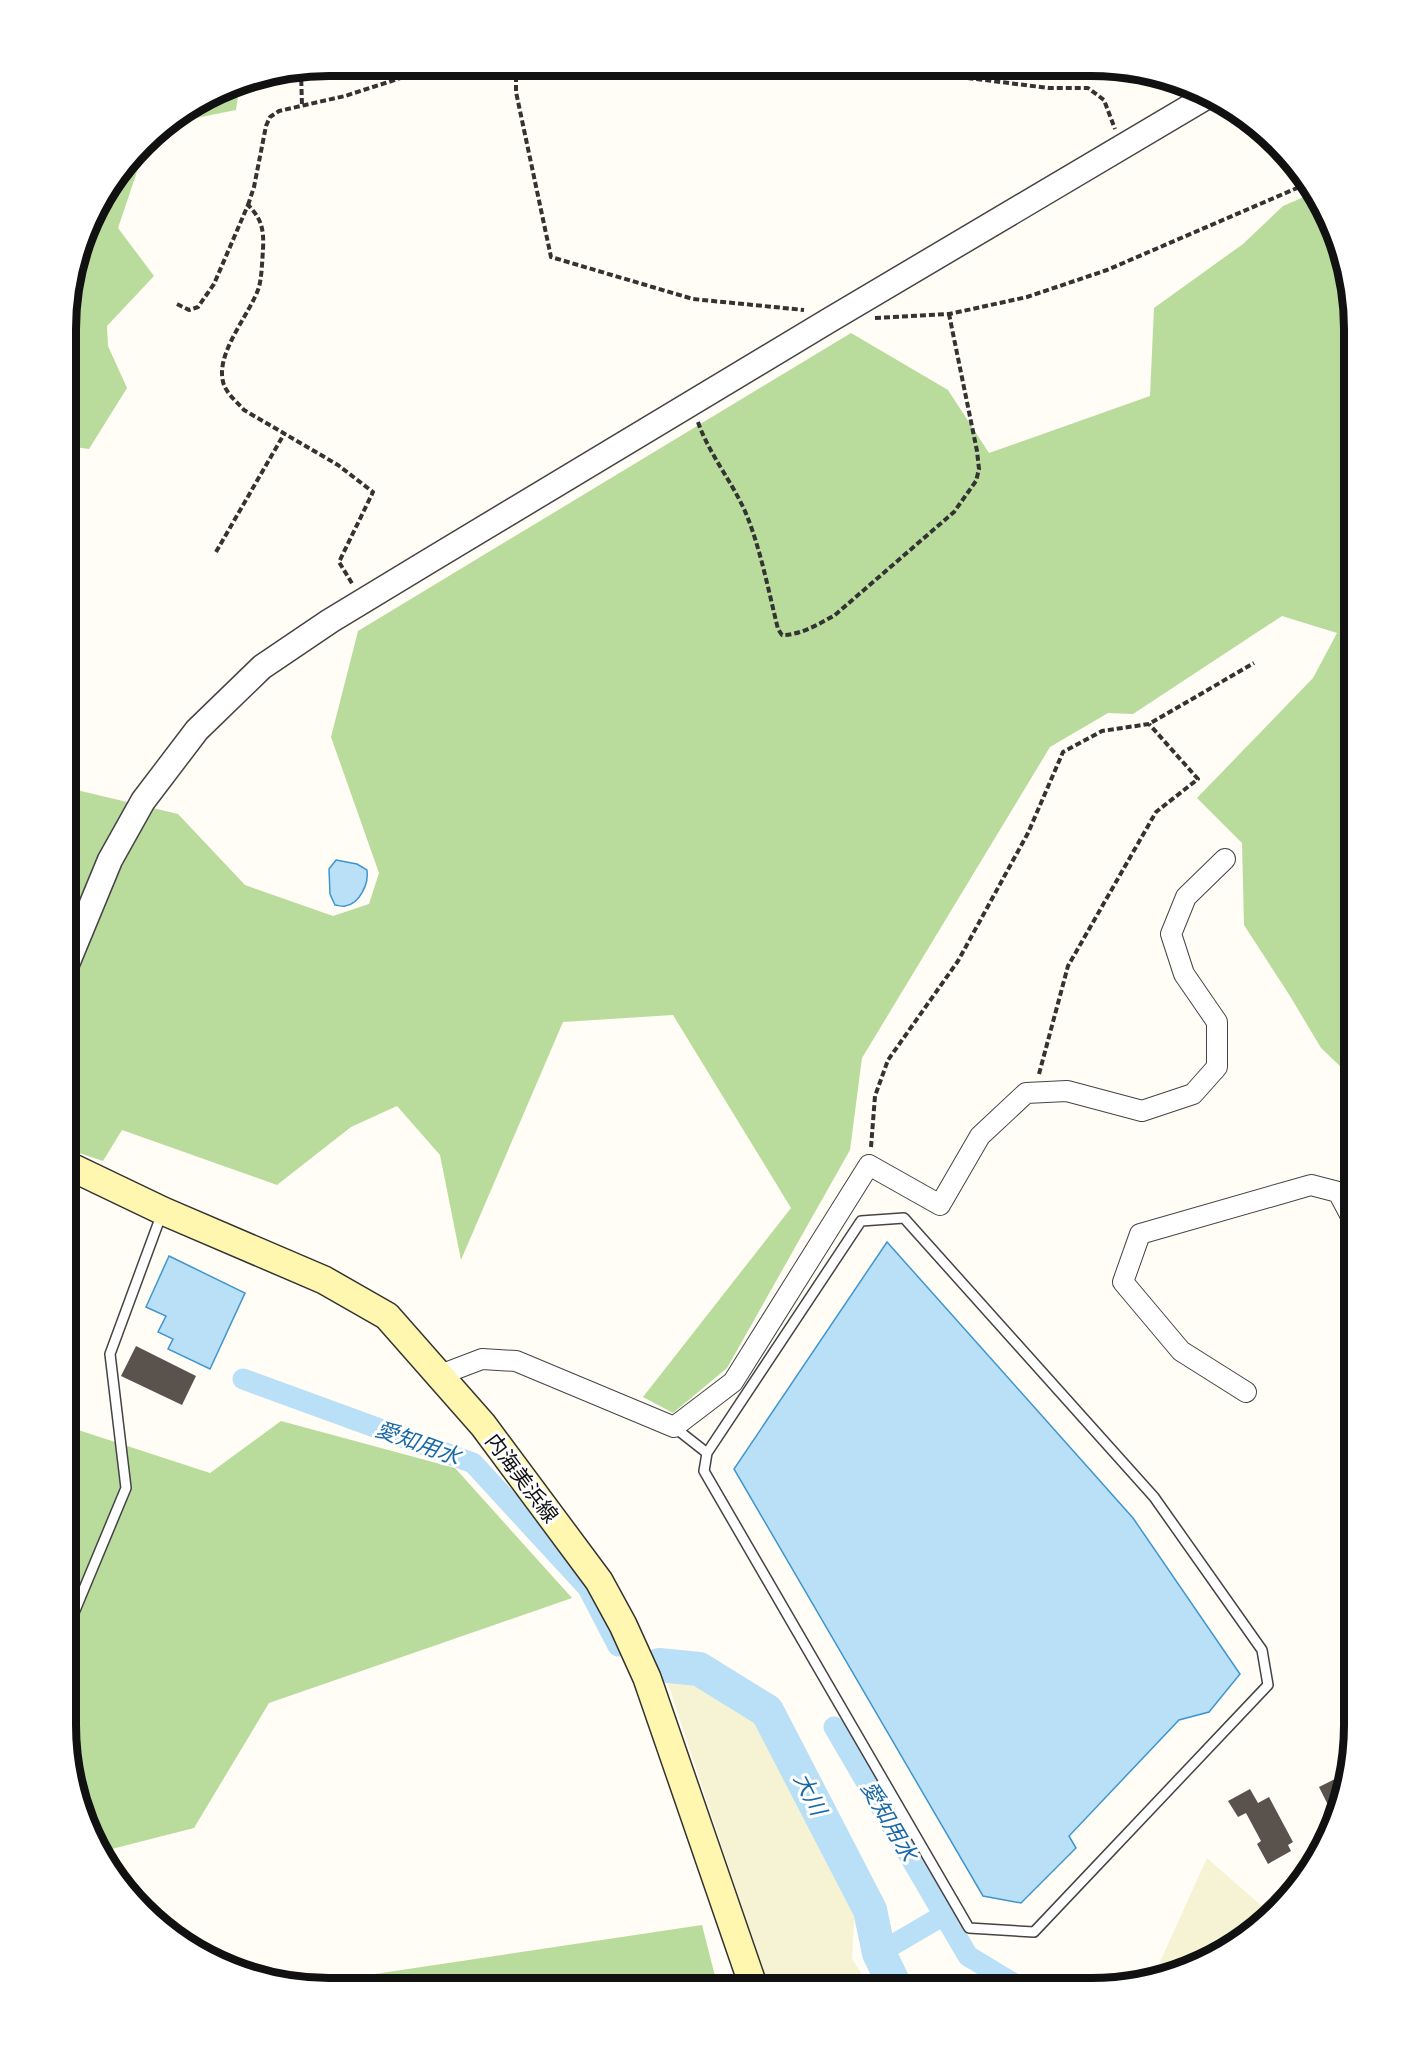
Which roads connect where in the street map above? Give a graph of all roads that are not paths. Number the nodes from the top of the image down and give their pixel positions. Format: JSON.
{"nodes":[{"id":1,"x":1199,"y":101,"type":"edge"},
{"id":2,"x":1225,"y":859,"type":"dead end"},
{"id":3,"x":76,"y":942,"type":"edge"},
{"id":4,"x":76,"y":1169,"type":"edge"},
{"id":5,"x":1344,"y":1203,"type":"edge"},
{"id":6,"x":163,"y":1211,"type":"junction"},
{"id":7,"x":440,"y":1375,"type":"junction"},
{"id":8,"x":1246,"y":1392,"type":"dead end"},
{"id":9,"x":674,"y":1427,"type":"junction"},
{"id":10,"x":707,"y":1453,"type":"junction"},
{"id":11,"x":76,"y":1608,"type":"edge"},
{"id":12,"x":751,"y":1978,"type":"edge"}],
"edges":[{"from":1,"to":3,"type":"street"},
{"from":2,"to":9,"type":"street"},
{"from":4,"to":6,"type":"main road","name":"内海美浜線"},
{"from":5,"to":8,"type":"street"},
{"from":6,"to":7,"type":"main road","name":"内海美浜線"},
{"from":6,"to":11,"type":"lane"},
{"from":7,"to":9,"type":"street"},
{"from":7,"to":12,"type":"main road","name":"内海美浜線"},
{"from":9,"to":10,"type":"lane"},
{"from":10,"to":10,"type":"lane"}]}
